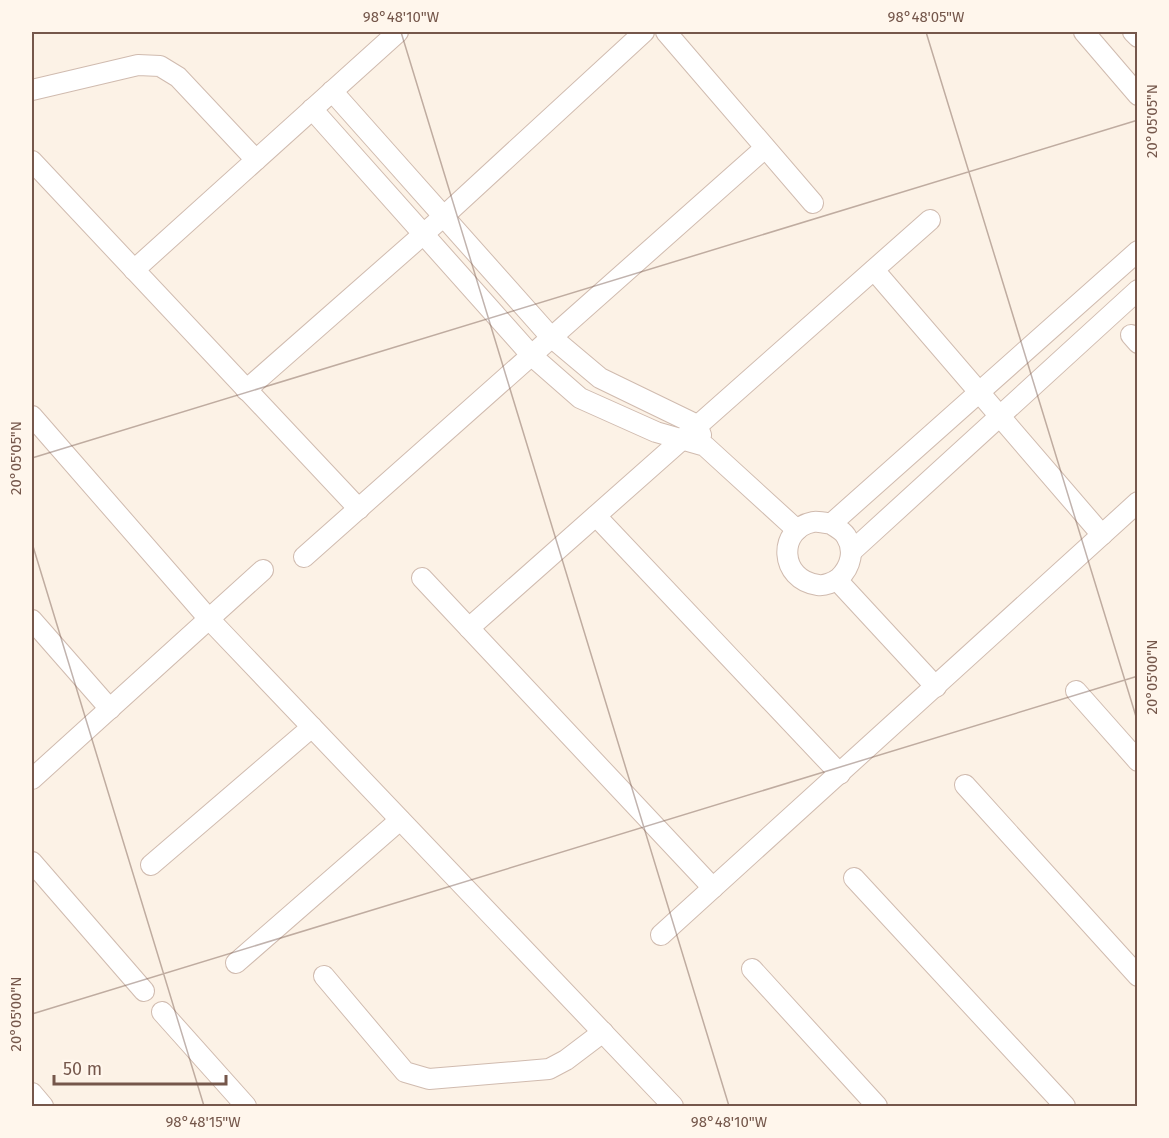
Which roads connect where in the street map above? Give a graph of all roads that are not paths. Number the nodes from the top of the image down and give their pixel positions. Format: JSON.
{"nodes":[{"id":1,"x":398,"y":32,"type":"edge"},
{"id":2,"x":644,"y":32,"type":"edge"},
{"id":3,"x":666,"y":32,"type":"edge"},
{"id":4,"x":1084,"y":32,"type":"edge"},
{"id":5,"x":1133,"y":32,"type":"edge"},
{"id":6,"x":1137,"y":37,"type":"edge"},
{"id":7,"x":32,"y":90,"type":"edge"},
{"id":8,"x":332,"y":91,"type":"junction"},
{"id":9,"x":1137,"y":95,"type":"edge"},
{"id":10,"x":312,"y":109,"type":"junction"},
{"id":11,"x":765,"y":148,"type":"junction"},
{"id":12,"x":256,"y":159,"type":"junction"},
{"id":13,"x":32,"y":161,"type":"edge"},
{"id":14,"x":813,"y":203,"type":"dead end"},
{"id":15,"x":444,"y":216,"type":"junction"},
{"id":16,"x":930,"y":220,"type":"dead end"},
{"id":17,"x":423,"y":233,"type":"junction"},
{"id":18,"x":1137,"y":251,"type":"edge"},
{"id":19,"x":134,"y":270,"type":"junction"},
{"id":20,"x":874,"y":270,"type":"junction"},
{"id":21,"x":1137,"y":290,"type":"edge"},
{"id":22,"x":1070,"y":310,"type":"junction"},
{"id":23,"x":1090,"y":333,"type":"junction"},
{"id":24,"x":550,"y":336,"type":"junction"},
{"id":25,"x":532,"y":356,"type":"junction"},
{"id":26,"x":246,"y":390,"type":"junction"},
{"id":27,"x":978,"y":391,"type":"junction"},
{"id":28,"x":32,"y":416,"type":"edge"},
{"id":29,"x":1000,"y":416,"type":"junction"},
{"id":30,"x":697,"y":424,"type":"junction"},
{"id":31,"x":682,"y":440,"type":"junction"},
{"id":32,"x":705,"y":446,"type":"junction"},
{"id":33,"x":1137,"y":502,"type":"edge"},
{"id":34,"x":358,"y":509,"type":"junction"},
{"id":35,"x":596,"y":516,"type":"junction"},
{"id":36,"x":831,"y":524,"type":"junction"},
{"id":37,"x":797,"y":530,"type":"junction"},
{"id":38,"x":1102,"y":534,"type":"junction"},
{"id":39,"x":851,"y":552,"type":"junction"},
{"id":40,"x":304,"y":557,"type":"dead end"},
{"id":41,"x":263,"y":570,"type":"dead end"},
{"id":42,"x":422,"y":578,"type":"dead end"},
{"id":43,"x":837,"y":580,"type":"junction"},
{"id":44,"x":209,"y":619,"type":"junction"},
{"id":45,"x":32,"y":620,"type":"edge"},
{"id":46,"x":470,"y":628,"type":"junction"},
{"id":47,"x":936,"y":687,"type":"junction"},
{"id":48,"x":1076,"y":691,"type":"dead end"},
{"id":49,"x":110,"y":709,"type":"junction"},
{"id":50,"x":312,"y":727,"type":"junction"},
{"id":51,"x":1137,"y":761,"type":"edge"},
{"id":52,"x":840,"y":774,"type":"junction"},
{"id":53,"x":32,"y":779,"type":"edge"},
{"id":54,"x":965,"y":785,"type":"dead end"},
{"id":55,"x":400,"y":820,"type":"junction"},
{"id":56,"x":32,"y":862,"type":"edge"},
{"id":57,"x":151,"y":865,"type":"dead end"},
{"id":58,"x":854,"y":878,"type":"dead end"},
{"id":59,"x":713,"y":888,"type":"junction"},
{"id":60,"x":661,"y":935,"type":"dead end"},
{"id":61,"x":236,"y":963,"type":"dead end"},
{"id":62,"x":752,"y":969,"type":"dead end"},
{"id":63,"x":324,"y":976,"type":"dead end"},
{"id":64,"x":1137,"y":976,"type":"edge"},
{"id":65,"x":144,"y":991,"type":"dead end"},
{"id":66,"x":162,"y":1012,"type":"dead end"},
{"id":67,"x":603,"y":1032,"type":"junction"},
{"id":68,"x":32,"y":1093,"type":"edge"},
{"id":69,"x":44,"y":1107,"type":"edge"},
{"id":70,"x":246,"y":1107,"type":"edge"},
{"id":71,"x":674,"y":1107,"type":"edge"},
{"id":72,"x":877,"y":1107,"type":"edge"},
{"id":73,"x":1065,"y":1107,"type":"edge"}],
"edges":[{"from":1,"to":8,"type":"street"},
{"from":2,"to":15,"type":"street"},
{"from":3,"to":11,"type":"street"},
{"from":4,"to":9,"type":"street"},
{"from":5,"to":6,"type":"street"},
{"from":7,"to":12,"type":"street"},
{"from":8,"to":10,"type":"street"},
{"from":8,"to":15,"type":"street"},
{"from":10,"to":12,"type":"street"},
{"from":10,"to":17,"type":"street"},
{"from":11,"to":14,"type":"street"},
{"from":11,"to":24,"type":"street"},
{"from":12,"to":19,"type":"street"},
{"from":13,"to":19,"type":"street"},
{"from":15,"to":17,"type":"street"},
{"from":15,"to":24,"type":"street"},
{"from":16,"to":20,"type":"street"},
{"from":17,"to":25,"type":"street"},
{"from":17,"to":26,"type":"street"},
{"from":18,"to":22,"type":"street"},
{"from":19,"to":26,"type":"street"},
{"from":20,"to":27,"type":"street"},
{"from":20,"to":30,"type":"street"},
{"from":21,"to":23,"type":"street"},
{"from":22,"to":23,"type":"street"},
{"from":22,"to":27,"type":"street"},
{"from":23,"to":29,"type":"street"},
{"from":24,"to":25,"type":"street"},
{"from":24,"to":30,"type":"street"},
{"from":25,"to":31,"type":"street"},
{"from":25,"to":34,"type":"street"},
{"from":26,"to":34,"type":"street"},
{"from":27,"to":29,"type":"street"},
{"from":27,"to":36,"type":"street"},
{"from":28,"to":44,"type":"street"},
{"from":29,"to":38,"type":"street"},
{"from":29,"to":39,"type":"street"},
{"from":30,"to":31,"type":"street"},
{"from":30,"to":32,"type":"street"},
{"from":31,"to":32,"type":"street"},
{"from":31,"to":35,"type":"street"},
{"from":32,"to":37,"type":"street"},
{"from":33,"to":38,"type":"street"},
{"from":34,"to":40,"type":"street"},
{"from":35,"to":46,"type":"street"},
{"from":35,"to":52,"type":"street"},
{"from":36,"to":37,"type":"street"},
{"from":36,"to":39,"type":"street"},
{"from":37,"to":43,"type":"street"},
{"from":38,"to":47,"type":"street"},
{"from":39,"to":43,"type":"street"},
{"from":41,"to":44,"type":"street"},
{"from":42,"to":46,"type":"street"},
{"from":43,"to":47,"type":"street"},
{"from":44,"to":49,"type":"street"},
{"from":44,"to":50,"type":"street"},
{"from":45,"to":49,"type":"street"},
{"from":46,"to":59,"type":"street"},
{"from":47,"to":52,"type":"street"},
{"from":48,"to":51,"type":"street"},
{"from":49,"to":53,"type":"street"},
{"from":50,"to":55,"type":"street"},
{"from":50,"to":57,"type":"street"},
{"from":52,"to":59,"type":"street"},
{"from":54,"to":64,"type":"street"},
{"from":55,"to":61,"type":"street"},
{"from":55,"to":67,"type":"street"},
{"from":56,"to":65,"type":"street"},
{"from":58,"to":73,"type":"street"},
{"from":59,"to":60,"type":"street"},
{"from":62,"to":72,"type":"street"},
{"from":63,"to":67,"type":"street"},
{"from":66,"to":70,"type":"street"},
{"from":67,"to":71,"type":"street"},
{"from":68,"to":69,"type":"street"}]}
